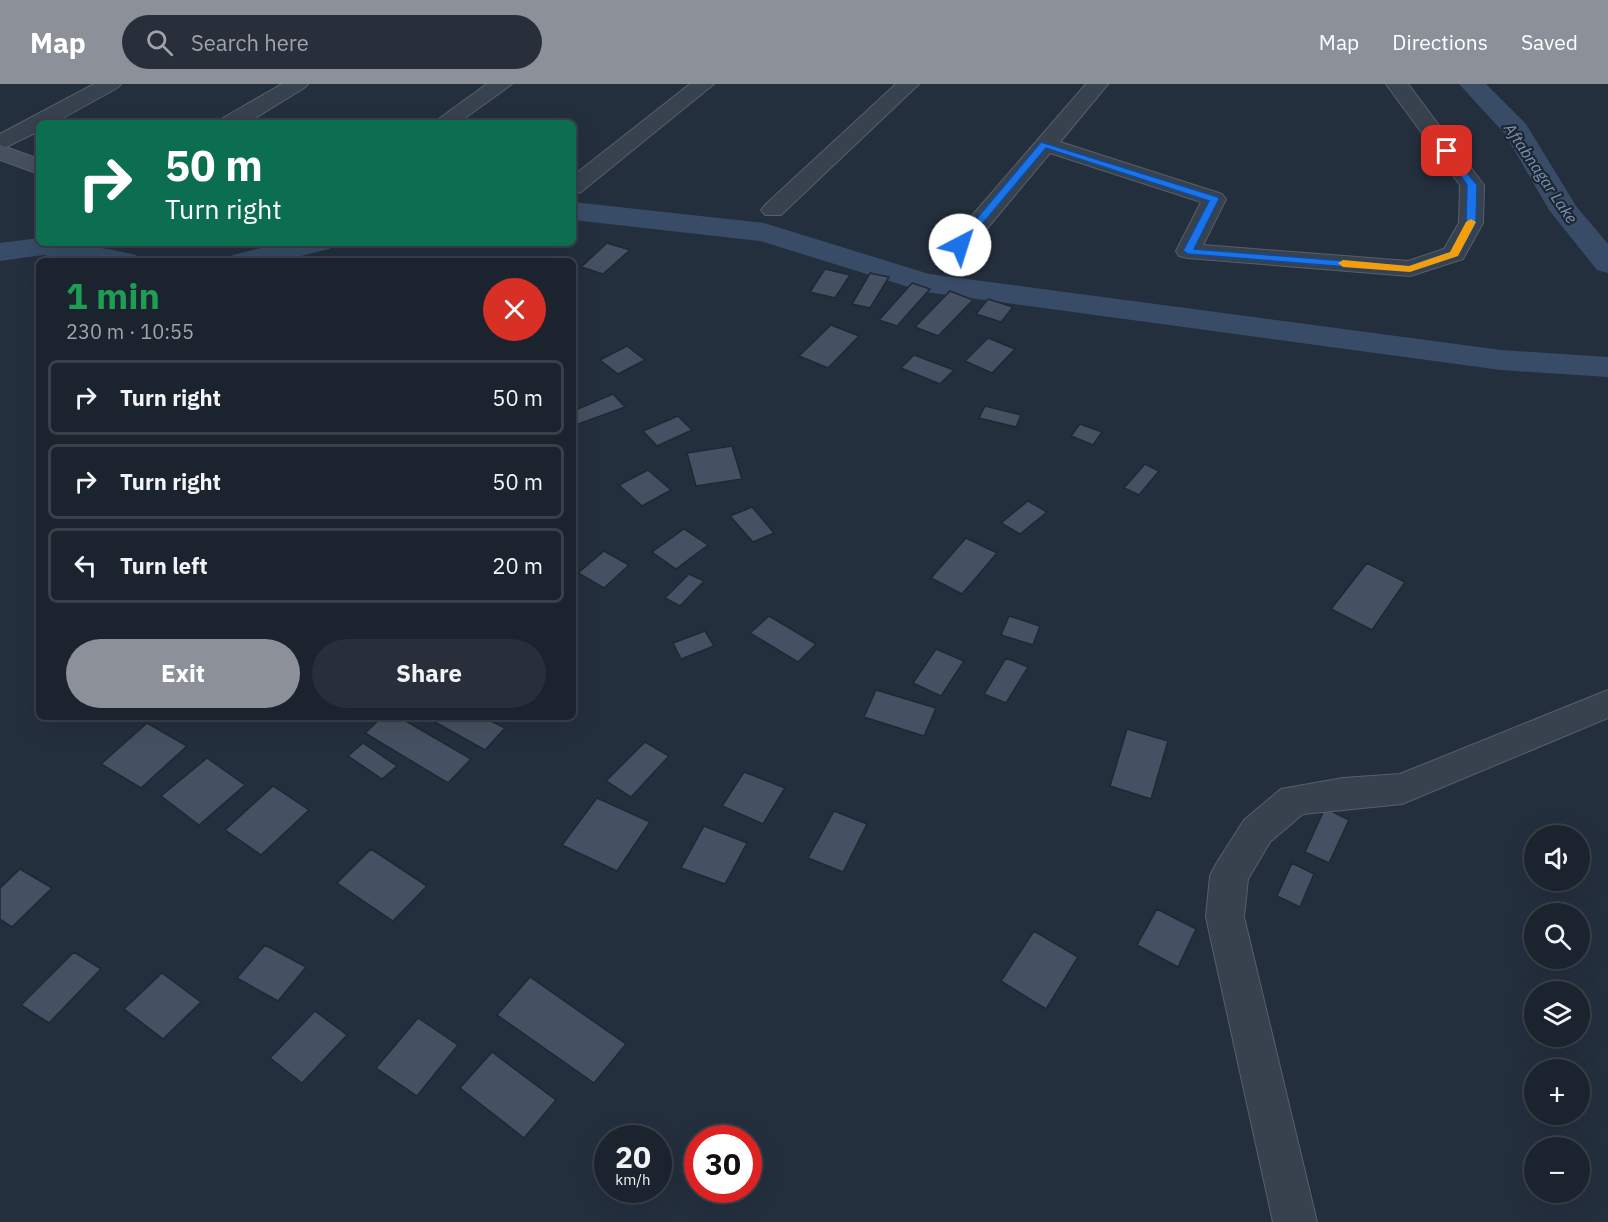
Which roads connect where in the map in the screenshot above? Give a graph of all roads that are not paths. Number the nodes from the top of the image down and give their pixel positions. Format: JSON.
{"nodes":[{"id":1,"x":110,"y":84,"type":"edge"},
{"id":2,"x":297,"y":84,"type":"edge"},
{"id":3,"x":501,"y":84,"type":"edge"},
{"id":4,"x":703,"y":84,"type":"edge"},
{"id":5,"x":908,"y":84,"type":"edge"},
{"id":6,"x":1097,"y":84,"type":"edge"},
{"id":7,"x":1398,"y":84,"type":"edge"},
{"id":8,"x":43,"y":120,"type":"edge"},
{"id":9,"x":236,"y":120,"type":"edge"},
{"id":10,"x":448,"y":120,"type":"edge"},
{"id":11,"x":36,"y":124,"type":"edge"},
{"id":12,"x":0,"y":143,"type":"edge"},
{"id":13,"x":1045,"y":144,"type":"junction"},
{"id":14,"x":0,"y":152,"type":"edge"},
{"id":15,"x":36,"y":166,"type":"edge"},
{"id":16,"x":576,"y":185,"type":"edge"},
{"id":17,"x":773,"y":210,"type":"dead end"},
{"id":18,"x":960,"y":245,"type":"dead end"},
{"id":19,"x":1608,"y":703,"type":"edge"},
{"id":20,"x":1295,"y":1222,"type":"edge"}],
"edges":[{"from":1,"to":8,"type":"street"},
{"from":2,"to":9,"type":"street"},
{"from":3,"to":10,"type":"street"},
{"from":4,"to":16,"type":"street"},
{"from":5,"to":17,"type":"street"},
{"from":6,"to":13,"type":"street"},
{"from":7,"to":13,"type":"street"},
{"from":11,"to":12,"type":"street"},
{"from":13,"to":18,"type":"street"},
{"from":14,"to":15,"type":"street"},
{"from":19,"to":20,"type":"street"}]}
